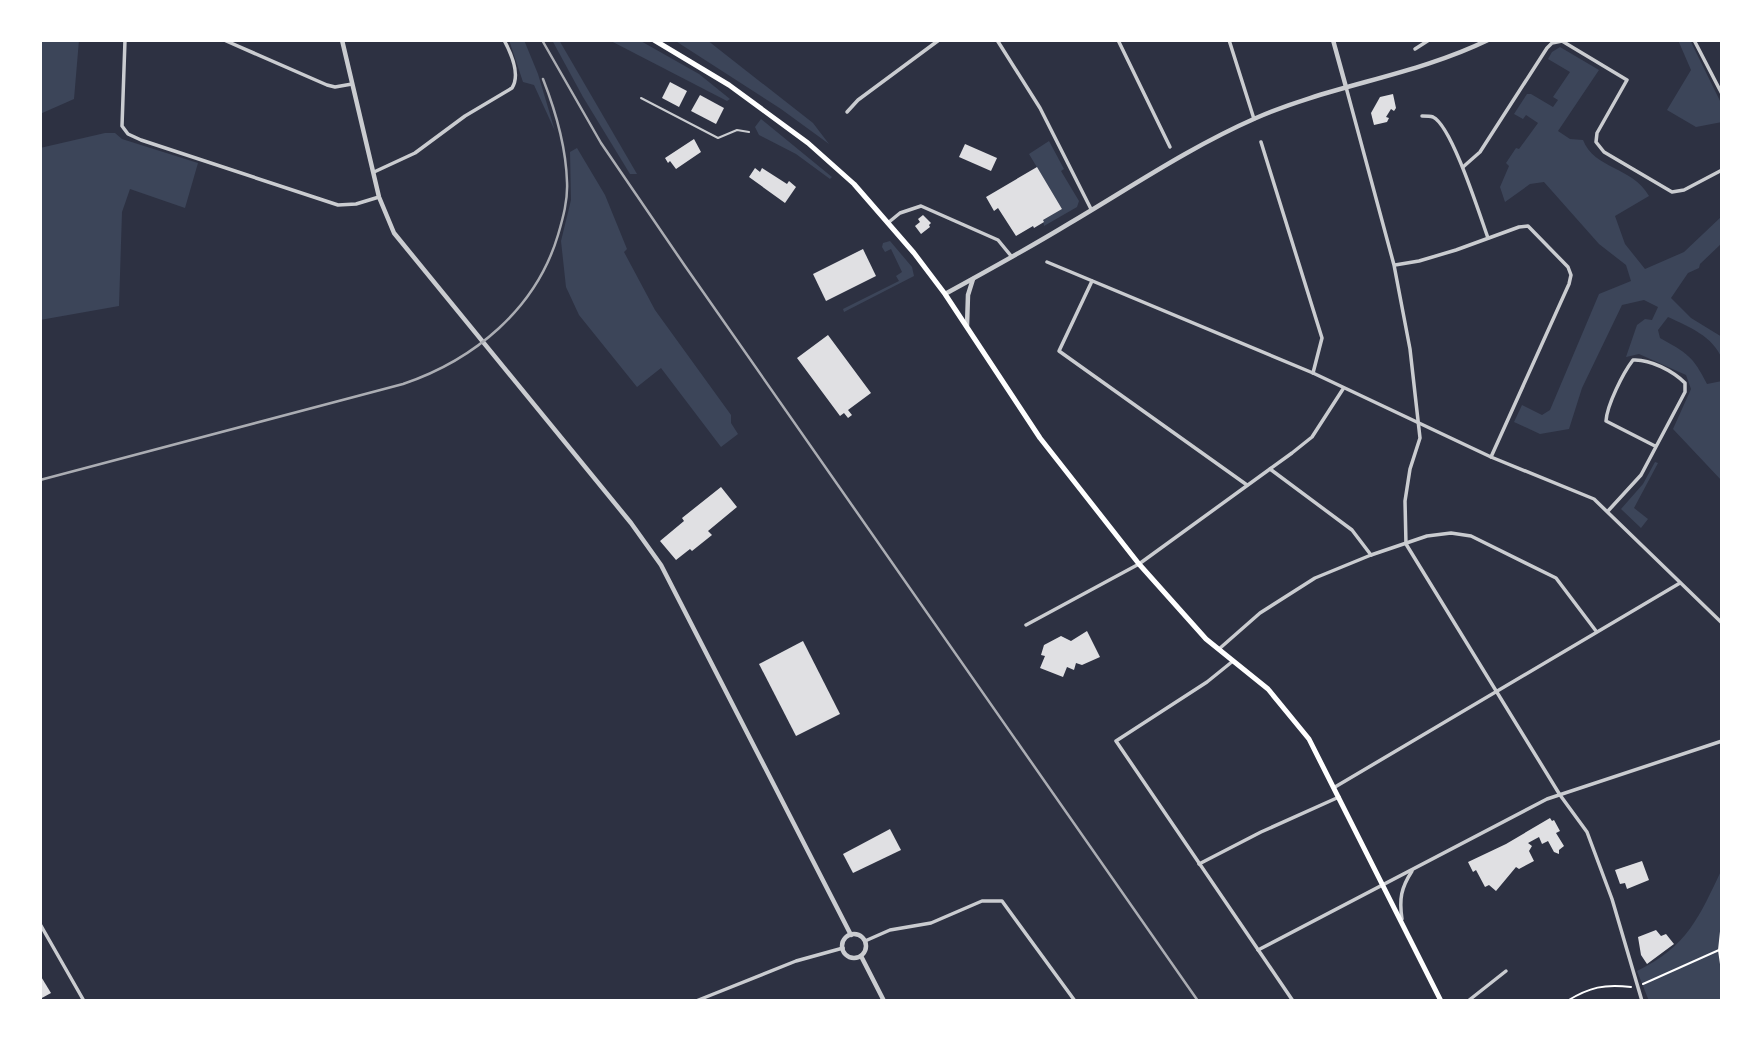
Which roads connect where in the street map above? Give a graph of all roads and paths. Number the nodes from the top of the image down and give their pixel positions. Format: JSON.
{"nodes":[{"id":1,"x":125,"y":40,"type":"edge"},
{"id":2,"x":224,"y":40,"type":"edge"},
{"id":3,"x":342,"y":40,"type":"edge"},
{"id":4,"x":504,"y":40,"type":"edge"},
{"id":5,"x":654,"y":40,"type":"edge"},
{"id":6,"x":765,"y":40,"type":"edge"},
{"id":7,"x":778,"y":40,"type":"edge"},
{"id":8,"x":939,"y":40,"type":"edge"},
{"id":9,"x":997,"y":40,"type":"edge"},
{"id":10,"x":1118,"y":40,"type":"edge"},
{"id":11,"x":1229,"y":40,"type":"edge"},
{"id":12,"x":1333,"y":40,"type":"edge"},
{"id":13,"x":1429,"y":40,"type":"edge"},
{"id":14,"x":1488,"y":40,"type":"edge"},
{"id":15,"x":1694,"y":40,"type":"edge"},
{"id":16,"x":1415,"y":49,"type":"dead end"},
{"id":17,"x":352,"y":84,"type":"junction"},
{"id":18,"x":1346,"y":87,"type":"junction"},
{"id":19,"x":1722,"y":94,"type":"edge"},
{"id":20,"x":641,"y":98,"type":"dead end"},
{"id":21,"x":847,"y":112,"type":"dead end"},
{"id":22,"x":1422,"y":116,"type":"dead end"},
{"id":23,"x":1254,"y":119,"type":"junction"},
{"id":24,"x":749,"y":132,"type":"dead end"},
{"id":25,"x":1261,"y":142,"type":"dead end"},
{"id":26,"x":1170,"y":147,"type":"dead end"},
{"id":27,"x":1463,"y":167,"type":"junction"},
{"id":28,"x":1722,"y":170,"type":"edge"},
{"id":29,"x":374,"y":172,"type":"junction"},
{"id":30,"x":379,"y":197,"type":"junction"},
{"id":31,"x":1092,"y":210,"type":"junction"},
{"id":32,"x":889,"y":222,"type":"junction"},
{"id":33,"x":1488,"y":237,"type":"junction"},
{"id":34,"x":1012,"y":257,"type":"junction"},
{"id":35,"x":1047,"y":262,"type":"dead end"},
{"id":36,"x":1394,"y":265,"type":"junction"},
{"id":37,"x":974,"y":278,"type":"junction"},
{"id":38,"x":1092,"y":281,"type":"junction"},
{"id":39,"x":945,"y":294,"type":"junction"},
{"id":40,"x":967,"y":328,"type":"junction"},
{"id":41,"x":1313,"y":373,"type":"junction"},
{"id":42,"x":1343,"y":388,"type":"junction"},
{"id":43,"x":1419,"y":423,"type":"junction"},
{"id":44,"x":1655,"y":446,"type":"junction"},
{"id":45,"x":1491,"y":457,"type":"junction"},
{"id":46,"x":1270,"y":469,"type":"junction"},
{"id":47,"x":1247,"y":485,"type":"junction"},
{"id":48,"x":1608,"y":511,"type":"junction"},
{"id":49,"x":1406,"y":544,"type":"junction"},
{"id":50,"x":1371,"y":555,"type":"junction"},
{"id":51,"x":1139,"y":564,"type":"junction"},
{"id":52,"x":1680,"y":583,"type":"junction"},
{"id":53,"x":1722,"y":623,"type":"edge"},
{"id":54,"x":1026,"y":625,"type":"dead end"},
{"id":55,"x":1597,"y":631,"type":"junction"},
{"id":56,"x":1219,"y":649,"type":"junction"},
{"id":57,"x":1233,"y":661,"type":"junction"},
{"id":58,"x":1497,"y":691,"type":"junction"},
{"id":59,"x":1722,"y":741,"type":"edge"},
{"id":60,"x":1335,"y":787,"type":"junction"},
{"id":61,"x":1560,"y":795,"type":"junction"},
{"id":62,"x":1340,"y":796,"type":"junction"},
{"id":63,"x":1199,"y":864,"type":"junction"},
{"id":64,"x":1413,"y":869,"type":"junction"},
{"id":65,"x":1384,"y":885,"type":"junction"},
{"id":66,"x":1722,"y":922,"type":"edge"},
{"id":67,"x":1402,"y":923,"type":"junction"},
{"id":68,"x":40,"y":924,"type":"edge"},
{"id":69,"x":851,"y":935,"type":"junction"},
{"id":70,"x":865,"y":940,"type":"junction"},
{"id":71,"x":843,"y":948,"type":"junction"},
{"id":72,"x":1258,"y":950,"type":"junction"},
{"id":73,"x":1719,"y":950,"type":"junction"},
{"id":74,"x":861,"y":956,"type":"junction"},
{"id":75,"x":1506,"y":971,"type":"dead end"},
{"id":76,"x":1722,"y":971,"type":"edge"},
{"id":77,"x":1637,"y":986,"type":"junction"},
{"id":78,"x":84,"y":1001,"type":"edge"},
{"id":79,"x":696,"y":1001,"type":"edge"},
{"id":80,"x":884,"y":1001,"type":"edge"},
{"id":81,"x":1075,"y":1001,"type":"edge"},
{"id":82,"x":1293,"y":1001,"type":"edge"},
{"id":83,"x":1441,"y":1001,"type":"edge"},
{"id":84,"x":1468,"y":1001,"type":"edge"},
{"id":85,"x":1567,"y":1001,"type":"edge"},
{"id":86,"x":1642,"y":1001,"type":"edge"}],
"edges":[{"from":1,"to":30,"type":"street"},
{"from":2,"to":17,"type":"street"},
{"from":3,"to":17,"type":"street"},
{"from":4,"to":29,"type":"street"},
{"from":5,"to":32,"type":"main road"},
{"from":6,"to":7,"type":"street"},
{"from":8,"to":21,"type":"street"},
{"from":9,"to":31,"type":"street"},
{"from":10,"to":26,"type":"street"},
{"from":11,"to":23,"type":"street"},
{"from":12,"to":18,"type":"street"},
{"from":13,"to":16,"type":"street"},
{"from":14,"to":18,"type":"street"},
{"from":15,"to":19,"type":"street"},
{"from":17,"to":29,"type":"street"},
{"from":18,"to":23,"type":"street"},
{"from":18,"to":36,"type":"street"},
{"from":20,"to":24,"type":"lane"},
{"from":22,"to":27,"type":"street"},
{"from":23,"to":31,"type":"street"},
{"from":25,"to":41,"type":"street"},
{"from":27,"to":28,"type":"street"},
{"from":27,"to":33,"type":"street"},
{"from":29,"to":30,"type":"street"},
{"from":30,"to":69,"type":"street"},
{"from":31,"to":34,"type":"street"},
{"from":32,"to":34,"type":"street"},
{"from":32,"to":39,"type":"main road"},
{"from":33,"to":36,"type":"street"},
{"from":33,"to":45,"type":"street"},
{"from":34,"to":37,"type":"street"},
{"from":35,"to":38,"type":"street"},
{"from":36,"to":43,"type":"street"},
{"from":37,"to":39,"type":"street"},
{"from":37,"to":40,"type":"street"},
{"from":38,"to":41,"type":"street"},
{"from":38,"to":47,"type":"street"},
{"from":39,"to":40,"type":"main road"},
{"from":40,"to":51,"type":"main road"},
{"from":41,"to":42,"type":"street"},
{"from":42,"to":43,"type":"street"},
{"from":42,"to":46,"type":"street"},
{"from":43,"to":45,"type":"street"},
{"from":43,"to":49,"type":"street"},
{"from":44,"to":44,"type":"street"},
{"from":44,"to":48,"type":"street"},
{"from":45,"to":48,"type":"street"},
{"from":46,"to":47,"type":"street"},
{"from":46,"to":50,"type":"street"},
{"from":47,"to":51,"type":"street"},
{"from":48,"to":52,"type":"street"},
{"from":49,"to":50,"type":"street"},
{"from":49,"to":55,"type":"street"},
{"from":49,"to":58,"type":"street"},
{"from":50,"to":56,"type":"street"},
{"from":51,"to":54,"type":"street"},
{"from":51,"to":56,"type":"main road"},
{"from":52,"to":53,"type":"street"},
{"from":52,"to":55,"type":"street"},
{"from":55,"to":58,"type":"street"},
{"from":56,"to":57,"type":"main road"},
{"from":57,"to":60,"type":"main road"},
{"from":57,"to":63,"type":"street"},
{"from":58,"to":60,"type":"street"},
{"from":58,"to":61,"type":"street"},
{"from":59,"to":61,"type":"street"},
{"from":60,"to":62,"type":"main road"},
{"from":61,"to":64,"type":"street"},
{"from":61,"to":77,"type":"street"},
{"from":62,"to":63,"type":"street"},
{"from":62,"to":65,"type":"main road"},
{"from":63,"to":72,"type":"street"},
{"from":64,"to":65,"type":"street"},
{"from":64,"to":67,"type":"street"},
{"from":65,"to":67,"type":"main road"},
{"from":65,"to":72,"type":"street"},
{"from":66,"to":73,"type":"path"},
{"from":67,"to":83,"type":"main road"},
{"from":68,"to":78,"type":"street"},
{"from":69,"to":70,"type":"street"},
{"from":69,"to":71,"type":"street"},
{"from":70,"to":74,"type":"street"},
{"from":70,"to":81,"type":"street"},
{"from":71,"to":74,"type":"street"},
{"from":71,"to":79,"type":"street"},
{"from":72,"to":82,"type":"street"},
{"from":73,"to":76,"type":"path"},
{"from":73,"to":77,"type":"path"},
{"from":74,"to":80,"type":"street"},
{"from":75,"to":84,"type":"street"},
{"from":77,"to":85,"type":"path"},
{"from":77,"to":86,"type":"street"}]}
